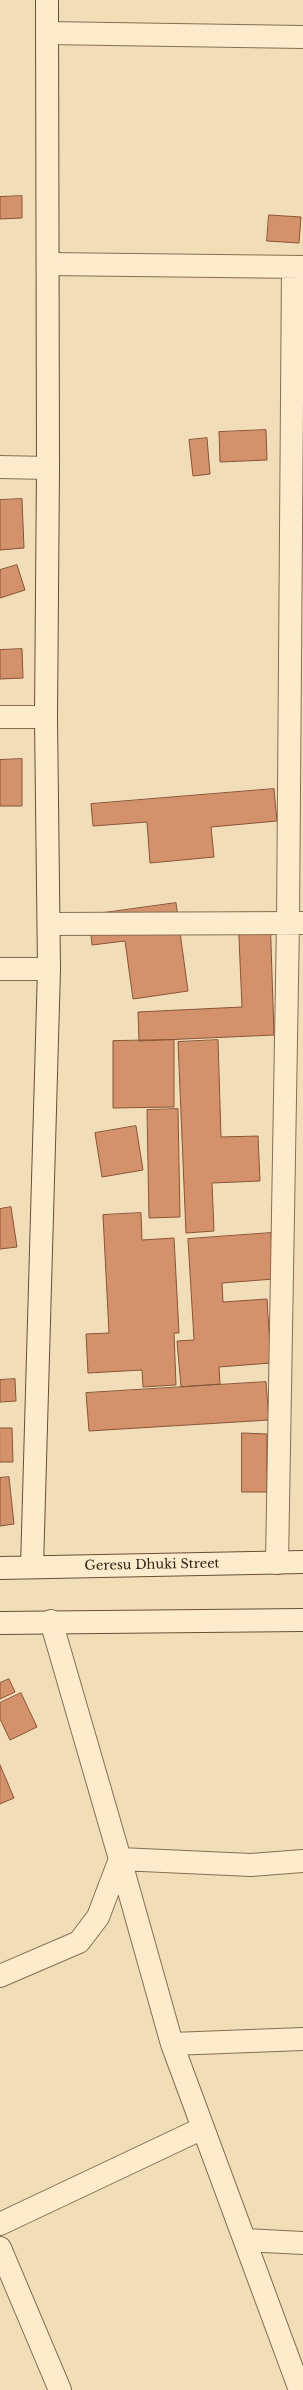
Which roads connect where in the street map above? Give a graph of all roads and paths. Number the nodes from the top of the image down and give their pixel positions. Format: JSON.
{"nodes":[{"id":1,"x":47,"y":0,"type":"edge"},
{"id":2,"x":48,"y":33,"type":"junction"},
{"id":3,"x":303,"y":37,"type":"edge"},
{"id":4,"x":48,"y":264,"type":"junction"},
{"id":5,"x":298,"y":267,"type":"edge"},
{"id":6,"x":0,"y":467,"type":"edge"},
{"id":7,"x":48,"y":468,"type":"junction"},
{"id":8,"x":0,"y":717,"type":"edge"},
{"id":9,"x":46,"y":717,"type":"junction"},
{"id":10,"x":296,"y":923,"type":"edge"},
{"id":11,"x":49,"y":924,"type":"junction"},
{"id":12,"x":0,"y":969,"type":"edge"},
{"id":13,"x":49,"y":969,"type":"junction"},
{"id":14,"x":303,"y":1562,"type":"edge"},
{"id":15,"x":277,"y":1563,"type":"junction"},
{"id":16,"x":32,"y":1567,"type":"junction"},
{"id":17,"x":0,"y":1568,"type":"edge"},
{"id":18,"x":303,"y":1620,"type":"edge"},
{"id":19,"x":51,"y":1621,"type":"junction"},
{"id":20,"x":0,"y":1623,"type":"edge"},
{"id":21,"x":120,"y":1859,"type":"junction"},
{"id":22,"x":303,"y":1861,"type":"edge"},
{"id":23,"x":0,"y":1976,"type":"edge"},
{"id":24,"x":303,"y":2039,"type":"edge"},
{"id":25,"x":172,"y":2044,"type":"junction"},
{"id":26,"x":203,"y":2128,"type":"junction"},
{"id":27,"x":0,"y":2224,"type":"edge"},
{"id":28,"x":245,"y":2240,"type":"junction"},
{"id":29,"x":303,"y":2243,"type":"edge"},
{"id":30,"x":0,"y":2248,"type":"edge"},
{"id":31,"x":60,"y":2390,"type":"edge"},
{"id":32,"x":300,"y":2390,"type":"edge"}],
"edges":[{"from":1,"to":2,"type":"street"},
{"from":2,"to":3,"type":"street"},
{"from":2,"to":4,"type":"street"},
{"from":4,"to":5,"type":"street"},
{"from":4,"to":7,"type":"street"},
{"from":5,"to":10,"type":"street"},
{"from":6,"to":7,"type":"street"},
{"from":7,"to":9,"type":"street"},
{"from":8,"to":9,"type":"street"},
{"from":9,"to":11,"type":"street"},
{"from":10,"to":11,"type":"street"},
{"from":10,"to":15,"type":"street"},
{"from":11,"to":13,"type":"street"},
{"from":12,"to":13,"type":"street"},
{"from":13,"to":16,"type":"street"},
{"from":14,"to":15,"type":"street","name":"Geresu Dhuki Street"},
{"from":15,"to":16,"type":"street","name":"Geresu Dhuki Street"},
{"from":16,"to":17,"type":"street","name":"Geresu Dhuki Street"},
{"from":18,"to":19,"type":"street"},
{"from":19,"to":20,"type":"street"},
{"from":19,"to":21,"type":"street"},
{"from":21,"to":22,"type":"street"},
{"from":21,"to":23,"type":"street"},
{"from":21,"to":25,"type":"street"},
{"from":24,"to":25,"type":"street"},
{"from":25,"to":26,"type":"street"},
{"from":26,"to":27,"type":"street"},
{"from":26,"to":28,"type":"street"},
{"from":28,"to":29,"type":"street"},
{"from":28,"to":32,"type":"street"},
{"from":30,"to":31,"type":"street"}]}
